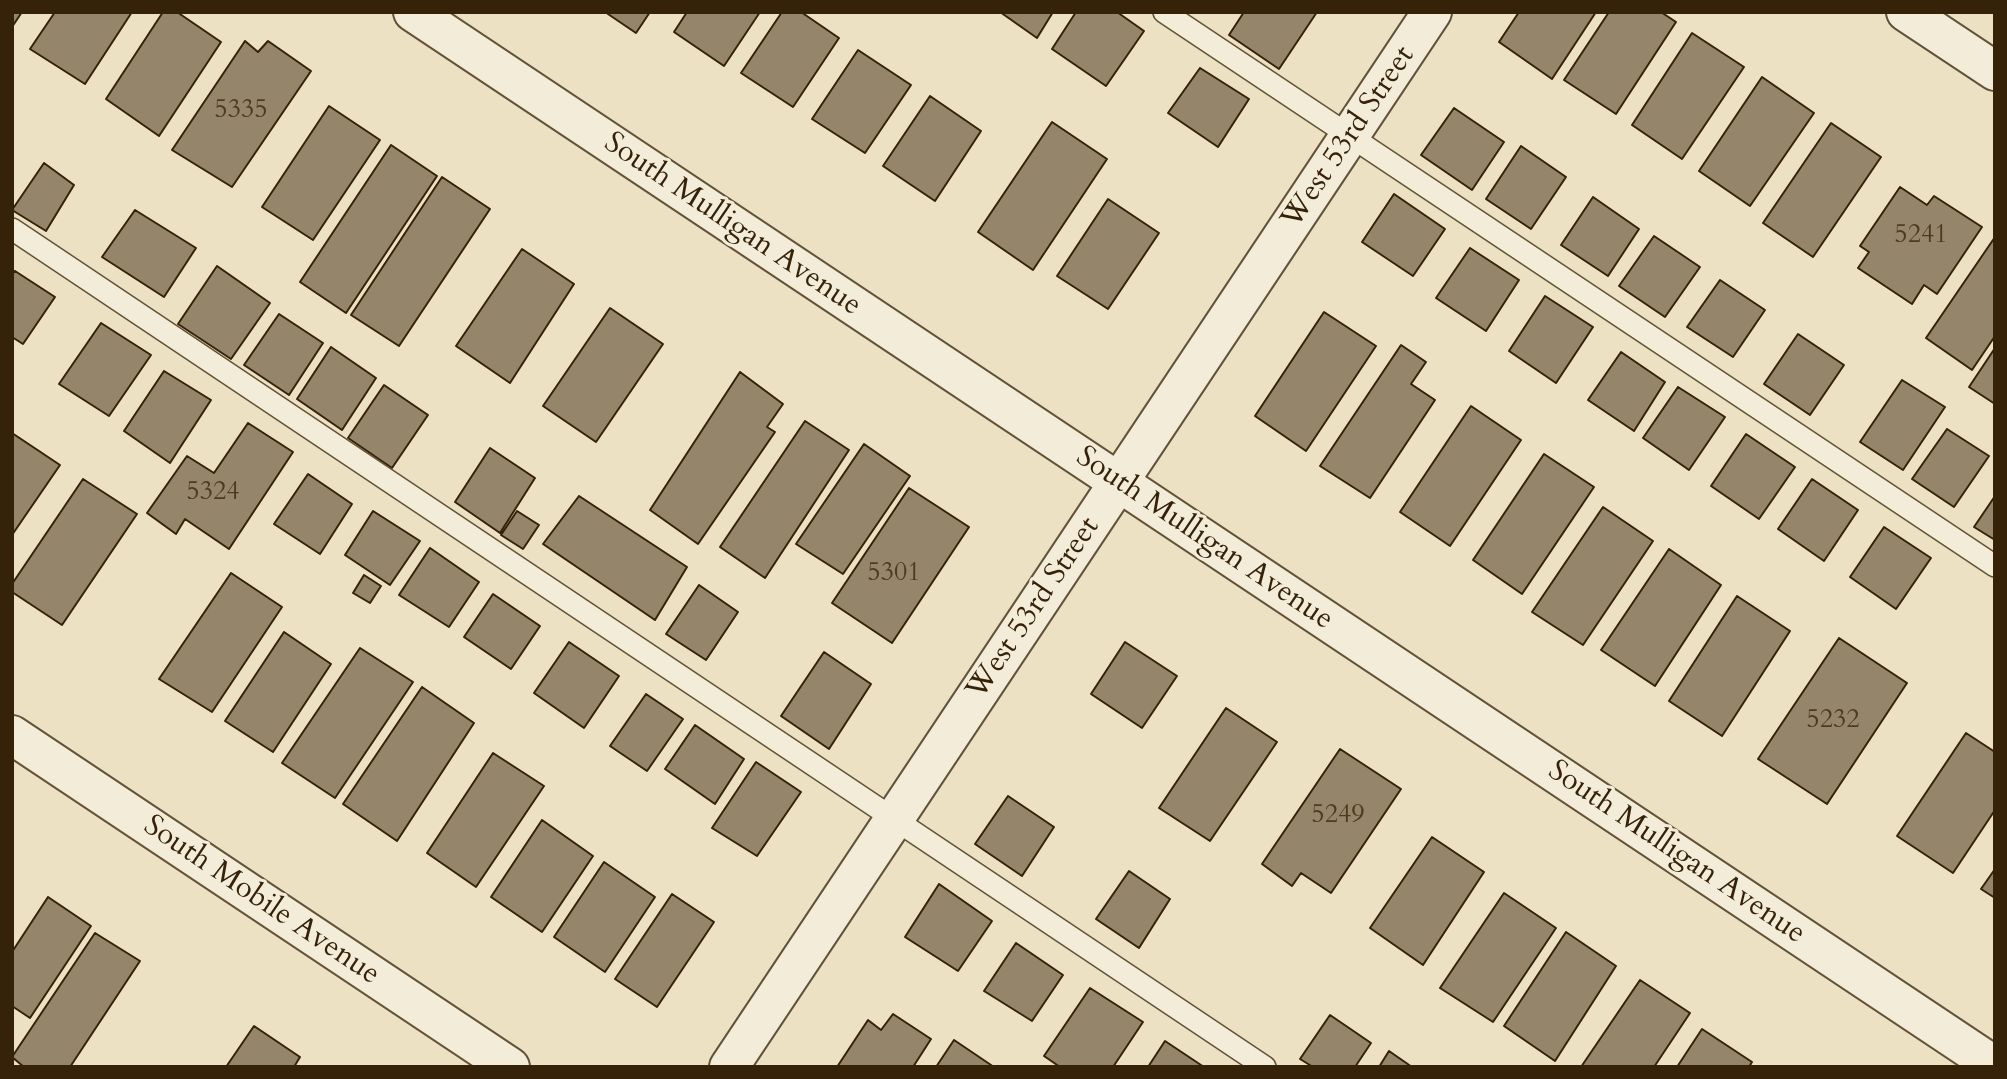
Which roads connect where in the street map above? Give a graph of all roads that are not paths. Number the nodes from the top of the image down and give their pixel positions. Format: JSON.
{"nodes":[{"id":1,"x":413,"y":12,"type":"edge"},
{"id":2,"x":1164,"y":12,"type":"edge"},
{"id":3,"x":1433,"y":12,"type":"edge"},
{"id":4,"x":1906,"y":12,"type":"edge"},
{"id":5,"x":1995,"y":71,"type":"edge"},
{"id":6,"x":1350,"y":136,"type":"junction"},
{"id":7,"x":12,"y":229,"type":"edge"},
{"id":8,"x":1118,"y":482,"type":"junction"},
{"id":9,"x":1995,"y":566,"type":"edge"},
{"id":10,"x":12,"y":735,"type":"edge"},
{"id":11,"x":894,"y":818,"type":"junction"},
{"id":12,"x":1995,"y":1066,"type":"edge"},
{"id":13,"x":510,"y":1067,"type":"edge"},
{"id":14,"x":729,"y":1067,"type":"edge"},
{"id":15,"x":1265,"y":1067,"type":"edge"}],
"edges":[{"from":1,"to":8,"type":"street","name":"South Mulligan Avenue"},
{"from":2,"to":6,"type":"lane"},
{"from":3,"to":6,"type":"street","name":"West 53rd Street"},
{"from":4,"to":5,"type":"street"},
{"from":6,"to":8,"type":"street","name":"West 53rd Street"},
{"from":6,"to":9,"type":"lane"},
{"from":7,"to":11,"type":"lane"},
{"from":8,"to":11,"type":"street","name":"West 53rd Street"},
{"from":8,"to":12,"type":"street","name":"South Mulligan Avenue"},
{"from":10,"to":13,"type":"street","name":"South Mobile Avenue"},
{"from":11,"to":14,"type":"street","name":"West 53rd Street"},
{"from":11,"to":15,"type":"lane"}]}
